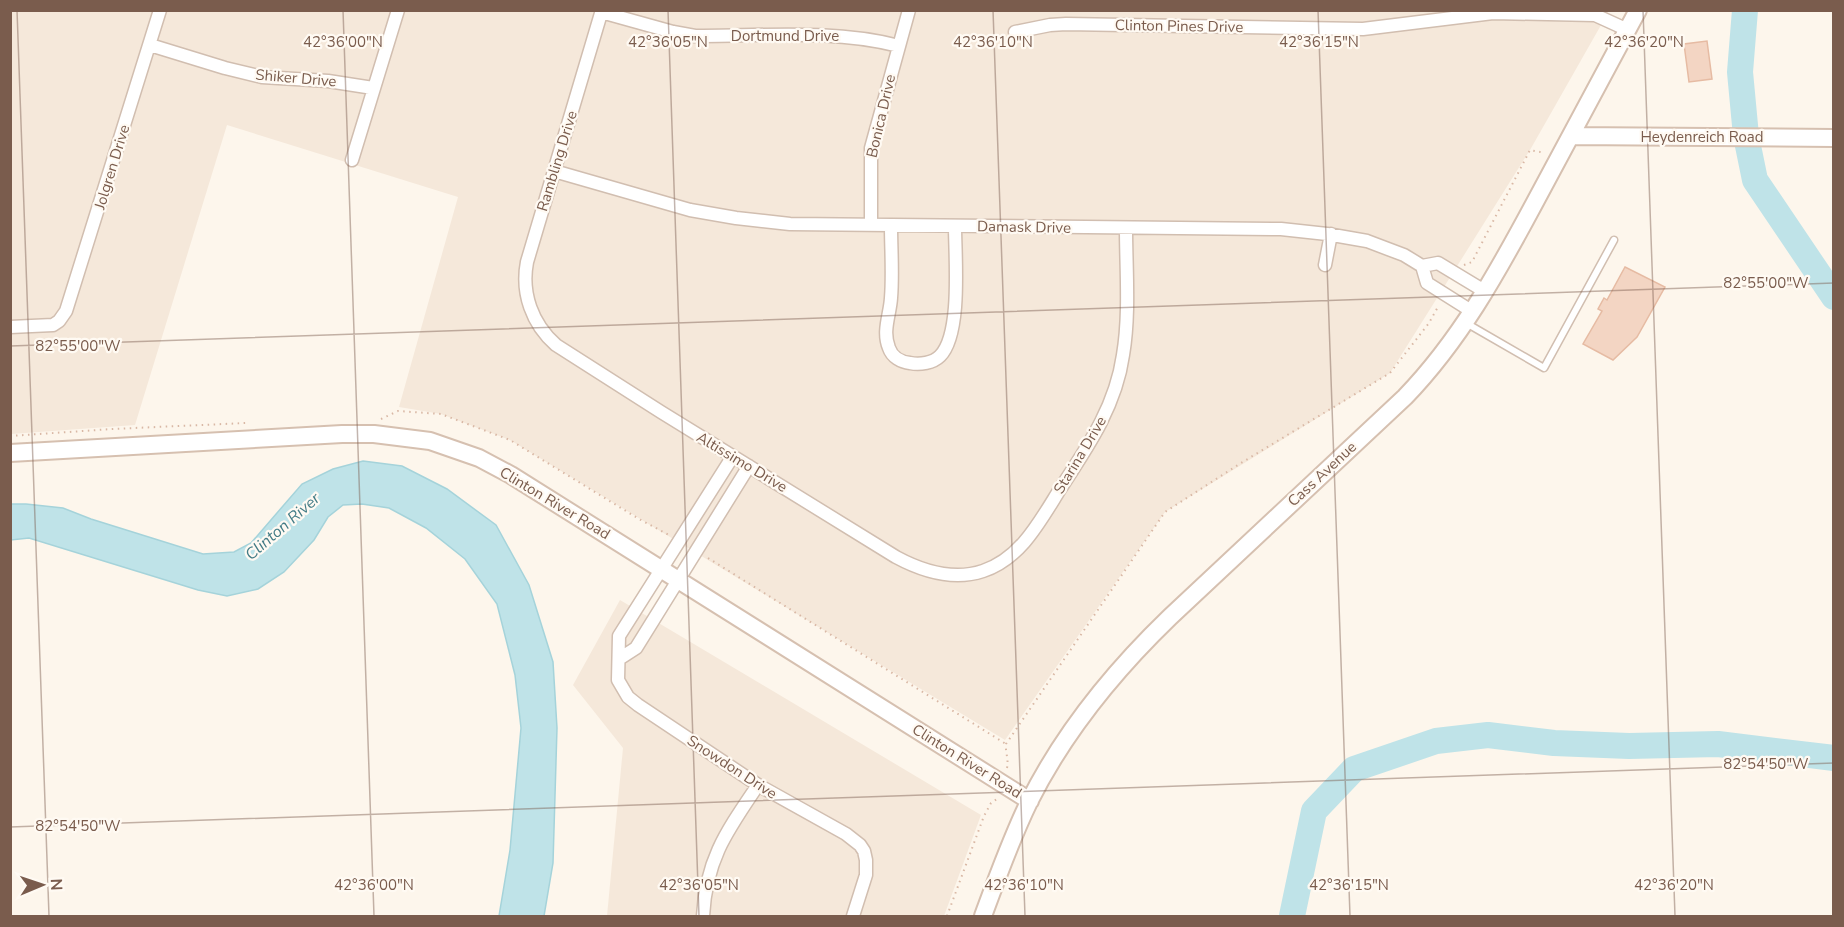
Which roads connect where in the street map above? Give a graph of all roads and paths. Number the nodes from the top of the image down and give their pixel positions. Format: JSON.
{"nodes":[{"id":1,"x":160,"y":10,"type":"edge"},
{"id":2,"x":398,"y":10,"type":"edge"},
{"id":3,"x":909,"y":10,"type":"edge"},
{"id":4,"x":1638,"y":10,"type":"edge"},
{"id":5,"x":602,"y":11,"type":"edge"},
{"id":6,"x":1628,"y":30,"type":"junction"},
{"id":7,"x":1015,"y":32,"type":"dead end"},
{"id":8,"x":150,"y":45,"type":"junction"},
{"id":9,"x":899,"y":46,"type":"junction"},
{"id":10,"x":373,"y":88,"type":"junction"},
{"id":11,"x":1571,"y":136,"type":"junction"},
{"id":12,"x":1833,"y":138,"type":"edge"},
{"id":13,"x":1560,"y":157,"type":"junction"},
{"id":14,"x":352,"y":160,"type":"dead end"},
{"id":15,"x":554,"y":171,"type":"junction"},
{"id":16,"x":871,"y":225,"type":"junction"},
{"id":17,"x":891,"y":225,"type":"junction"},
{"id":18,"x":956,"y":226,"type":"junction"},
{"id":19,"x":1126,"y":228,"type":"junction"},
{"id":20,"x":1331,"y":234,"type":"junction"},
{"id":21,"x":1614,"y":240,"type":"dead end"},
{"id":22,"x":1325,"y":265,"type":"dead end"},
{"id":23,"x":1422,"y":266,"type":"junction"},
{"id":24,"x":1457,"y":274,"type":"junction"},
{"id":25,"x":1486,"y":292,"type":"junction"},
{"id":26,"x":1446,"y":295,"type":"junction"},
{"id":27,"x":531,"y":312,"type":"joint"},
{"id":28,"x":1469,"y":318,"type":"junction"},
{"id":29,"x":10,"y":327,"type":"edge"},
{"id":30,"x":441,"y":414,"type":"dead end"},
{"id":31,"x":10,"y":453,"type":"edge"},
{"id":32,"x":733,"y":456,"type":"junction"},
{"id":33,"x":749,"y":466,"type":"junction"},
{"id":34,"x":680,"y":540,"type":"junction"},
{"id":35,"x":696,"y":551,"type":"junction"},
{"id":36,"x":661,"y":569,"type":"junction"},
{"id":37,"x":973,"y":574,"type":"joint"},
{"id":38,"x":678,"y":580,"type":"junction"},
{"id":39,"x":619,"y":659,"type":"junction"},
{"id":40,"x":1006,"y":744,"type":"junction"},
{"id":41,"x":1008,"y":762,"type":"dead end"},
{"id":42,"x":758,"y":785,"type":"junction"},
{"id":43,"x":996,"y":800,"type":"dead end"},
{"id":44,"x":1030,"y":801,"type":"junction"},
{"id":45,"x":703,"y":916,"type":"edge"},
{"id":46,"x":853,"y":916,"type":"edge"},
{"id":47,"x":947,"y":916,"type":"edge"},
{"id":48,"x":983,"y":916,"type":"edge"}],
"edges":[{"from":1,"to":8,"type":"street","name":"Jolgren Drive"},
{"from":2,"to":10,"type":"street"},
{"from":3,"to":9,"type":"street","name":"Bonica Drive"},
{"from":4,"to":6,"type":"street","name":"Cass Avenue"},
{"from":5,"to":9,"type":"street","name":"Dortmund Drive"},
{"from":5,"to":15,"type":"street","name":"Rambling Drive"},
{"from":6,"to":7,"type":"street","name":"Clinton Pines Drive"},
{"from":6,"to":11,"type":"street","name":"Cass Avenue"},
{"from":8,"to":10,"type":"street","name":"Shiker Drive"},
{"from":8,"to":29,"type":"street","name":"Jolgren Drive"},
{"from":9,"to":16,"type":"street","name":"Bonica Drive"},
{"from":10,"to":14,"type":"street"},
{"from":11,"to":12,"type":"street","name":"Heydenreich Road"},
{"from":11,"to":13,"type":"street","name":"Cass Avenue"},
{"from":13,"to":24,"type":"path"},
{"from":13,"to":25,"type":"street","name":"Cass Avenue"},
{"from":15,"to":16,"type":"street","name":"Damask Drive"},
{"from":15,"to":27,"type":"street","name":"Rambling Drive"},
{"from":16,"to":17,"type":"street","name":"Damask Drive"},
{"from":17,"to":18,"type":"street","name":"Damask Drive"},
{"from":17,"to":18,"type":"street"},
{"from":18,"to":19,"type":"street","name":"Damask Drive"},
{"from":19,"to":20,"type":"street","name":"Damask Drive"},
{"from":19,"to":37,"type":"street","name":"Starina Drive"},
{"from":20,"to":22,"type":"street"},
{"from":20,"to":23,"type":"street","name":"Damask Drive"},
{"from":21,"to":28,"type":"lane"},
{"from":23,"to":24,"type":"street","name":"Damask Drive"},
{"from":23,"to":26,"type":"street"},
{"from":24,"to":25,"type":"street","name":"Damask Drive"},
{"from":25,"to":28,"type":"street","name":"Cass Avenue"},
{"from":26,"to":28,"type":"street"},
{"from":26,"to":40,"type":"path"},
{"from":27,"to":32,"type":"street","name":"Altissimo Drive"},
{"from":28,"to":44,"type":"street","name":"Cass Avenue"},
{"from":30,"to":34,"type":"path"},
{"from":31,"to":36,"type":"street","name":"Clinton River Road"},
{"from":32,"to":33,"type":"street","name":"Altissimo Drive"},
{"from":32,"to":34,"type":"street","name":"Snowdon Drive"},
{"from":33,"to":35,"type":"street"},
{"from":33,"to":37,"type":"street","name":"Altissimo Drive"},
{"from":34,"to":36,"type":"street","name":"Snowdon Drive"},
{"from":35,"to":38,"type":"street"},
{"from":35,"to":40,"type":"path"},
{"from":36,"to":38,"type":"street","name":"Clinton River Road"},
{"from":36,"to":39,"type":"street","name":"Snowdon Drive"},
{"from":38,"to":39,"type":"street"},
{"from":38,"to":44,"type":"street","name":"Clinton River Road"},
{"from":39,"to":42,"type":"street","name":"Snowdon Drive"},
{"from":40,"to":41,"type":"path"},
{"from":42,"to":45,"type":"street"},
{"from":42,"to":46,"type":"street","name":"Snowdon Drive"},
{"from":43,"to":47,"type":"path"},
{"from":44,"to":48,"type":"street","name":"Cass Avenue"}]}
